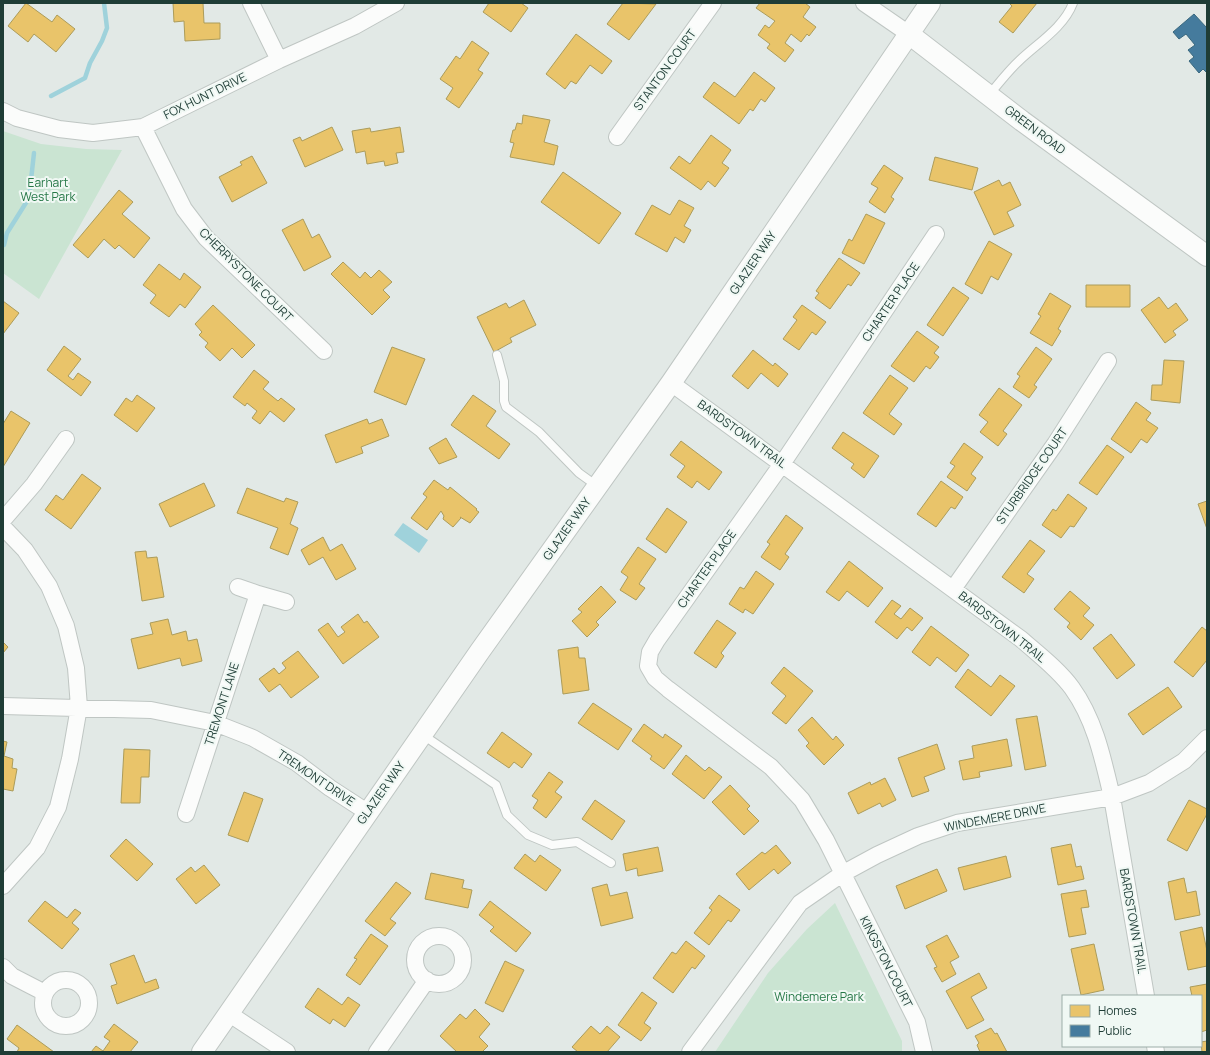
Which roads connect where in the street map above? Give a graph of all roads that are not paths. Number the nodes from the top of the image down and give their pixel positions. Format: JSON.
{"nodes":[{"id":1,"x":252,"y":3,"type":"edge"},
{"id":2,"x":396,"y":3,"type":"edge"},
{"id":3,"x":713,"y":3,"type":"edge"},
{"id":4,"x":864,"y":3,"type":"edge"},
{"id":5,"x":930,"y":3,"type":"edge"},
{"id":6,"x":1073,"y":3,"type":"edge"},
{"id":7,"x":909,"y":34,"type":"junction"},
{"id":8,"x":279,"y":60,"type":"junction"},
{"id":9,"x":988,"y":95,"type":"junction"},
{"id":10,"x":3,"y":111,"type":"edge"},
{"id":11,"x":143,"y":127,"type":"junction"},
{"id":12,"x":617,"y":137,"type":"dead end"},
{"id":13,"x":936,"y":234,"type":"dead end"},
{"id":14,"x":1207,"y":256,"type":"edge"},
{"id":15,"x":324,"y":351,"type":"dead end"},
{"id":16,"x":497,"y":355,"type":"dead end"},
{"id":17,"x":1108,"y":361,"type":"dead end"},
{"id":18,"x":671,"y":383,"type":"junction"},
{"id":19,"x":66,"y":439,"type":"dead end"},
{"id":20,"x":782,"y":464,"type":"junction"},
{"id":21,"x":597,"y":486,"type":"junction"},
{"id":22,"x":3,"y":520,"type":"edge"},
{"id":23,"x":3,"y":527,"type":"edge"},
{"id":24,"x":238,"y":587,"type":"dead end"},
{"id":25,"x":953,"y":589,"type":"junction"},
{"id":26,"x":258,"y":594,"type":"junction"},
{"id":27,"x":286,"y":602,"type":"dead end"},
{"id":28,"x":3,"y":706,"type":"edge"},
{"id":29,"x":78,"y":707,"type":"junction"},
{"id":30,"x":215,"y":723,"type":"junction"},
{"id":31,"x":422,"y":734,"type":"junction"},
{"id":32,"x":1207,"y":738,"type":"edge"},
{"id":33,"x":1112,"y":797,"type":"junction"},
{"id":34,"x":367,"y":812,"type":"junction"},
{"id":35,"x":186,"y":814,"type":"dead end"},
{"id":36,"x":612,"y":863,"type":"dead end"},
{"id":37,"x":842,"y":874,"type":"junction"},
{"id":38,"x":3,"y":886,"type":"edge"},
{"id":39,"x":3,"y":967,"type":"edge"},
{"id":40,"x":427,"y":980,"type":"dead end"},
{"id":41,"x":45,"y":993,"type":"dead end"},
{"id":42,"x":1146,"y":995,"type":"edge"},
{"id":43,"x":228,"y":1013,"type":"junction"},
{"id":44,"x":202,"y":1052,"type":"edge"},
{"id":45,"x":287,"y":1052,"type":"edge"},
{"id":46,"x":377,"y":1052,"type":"edge"},
{"id":47,"x":690,"y":1052,"type":"edge"},
{"id":48,"x":924,"y":1052,"type":"edge"}],
"edges":[{"from":1,"to":8,"type":"street"},
{"from":2,"to":8,"type":"street","name":"FOX HUNT DRIVE"},
{"from":3,"to":12,"type":"street","name":"STANTON COURT"},
{"from":4,"to":7,"type":"street","name":"GREEN ROAD"},
{"from":5,"to":7,"type":"street","name":"GLAZIER WAY"},
{"from":6,"to":9,"type":"lane"},
{"from":7,"to":9,"type":"street","name":"GREEN ROAD"},
{"from":7,"to":18,"type":"street","name":"GLAZIER WAY"},
{"from":8,"to":11,"type":"street","name":"FOX HUNT DRIVE"},
{"from":9,"to":14,"type":"street","name":"GREEN ROAD"},
{"from":10,"to":11,"type":"street","name":"FOX HUNT DRIVE"},
{"from":11,"to":15,"type":"street","name":"CHERRYSTONE COURT"},
{"from":13,"to":20,"type":"street","name":"CHARTER PLACE"},
{"from":16,"to":21,"type":"lane"},
{"from":17,"to":25,"type":"street","name":"STURBRIDGE COURT"},
{"from":18,"to":20,"type":"street","name":"BARDSTOWN TRAIL"},
{"from":18,"to":21,"type":"street","name":"GLAZIER WAY"},
{"from":19,"to":22,"type":"street"},
{"from":20,"to":25,"type":"street","name":"BARDSTOWN TRAIL"},
{"from":20,"to":37,"type":"street","name":"CHARTER PLACE"},
{"from":21,"to":31,"type":"street","name":"GLAZIER WAY"},
{"from":23,"to":29,"type":"street"},
{"from":24,"to":26,"type":"street"},
{"from":25,"to":33,"type":"street","name":"BARDSTOWN TRAIL"},
{"from":26,"to":27,"type":"street"},
{"from":26,"to":30,"type":"street","name":"TREMONT LANE"},
{"from":28,"to":29,"type":"street","name":"TREMONT DRIVE"},
{"from":29,"to":30,"type":"street","name":"TREMONT DRIVE"},
{"from":29,"to":38,"type":"street"},
{"from":30,"to":34,"type":"street","name":"TREMONT DRIVE"},
{"from":30,"to":35,"type":"street","name":"TREMONT LANE"},
{"from":31,"to":34,"type":"street","name":"GLAZIER WAY"},
{"from":31,"to":36,"type":"lane"},
{"from":32,"to":33,"type":"street","name":"WINDEMERE DRIVE"},
{"from":33,"to":37,"type":"street","name":"WINDEMERE DRIVE"},
{"from":33,"to":42,"type":"street","name":"BARDSTOWN TRAIL"},
{"from":34,"to":43,"type":"street","name":"GLAZIER WAY"},
{"from":37,"to":47,"type":"street","name":"WINDEMERE DRIVE"},
{"from":37,"to":48,"type":"street","name":"KINGSTON COURT"},
{"from":39,"to":41,"type":"street"},
{"from":40,"to":46,"type":"street"},
{"from":43,"to":44,"type":"street","name":"GLAZIER WAY"},
{"from":43,"to":45,"type":"street"}]}
